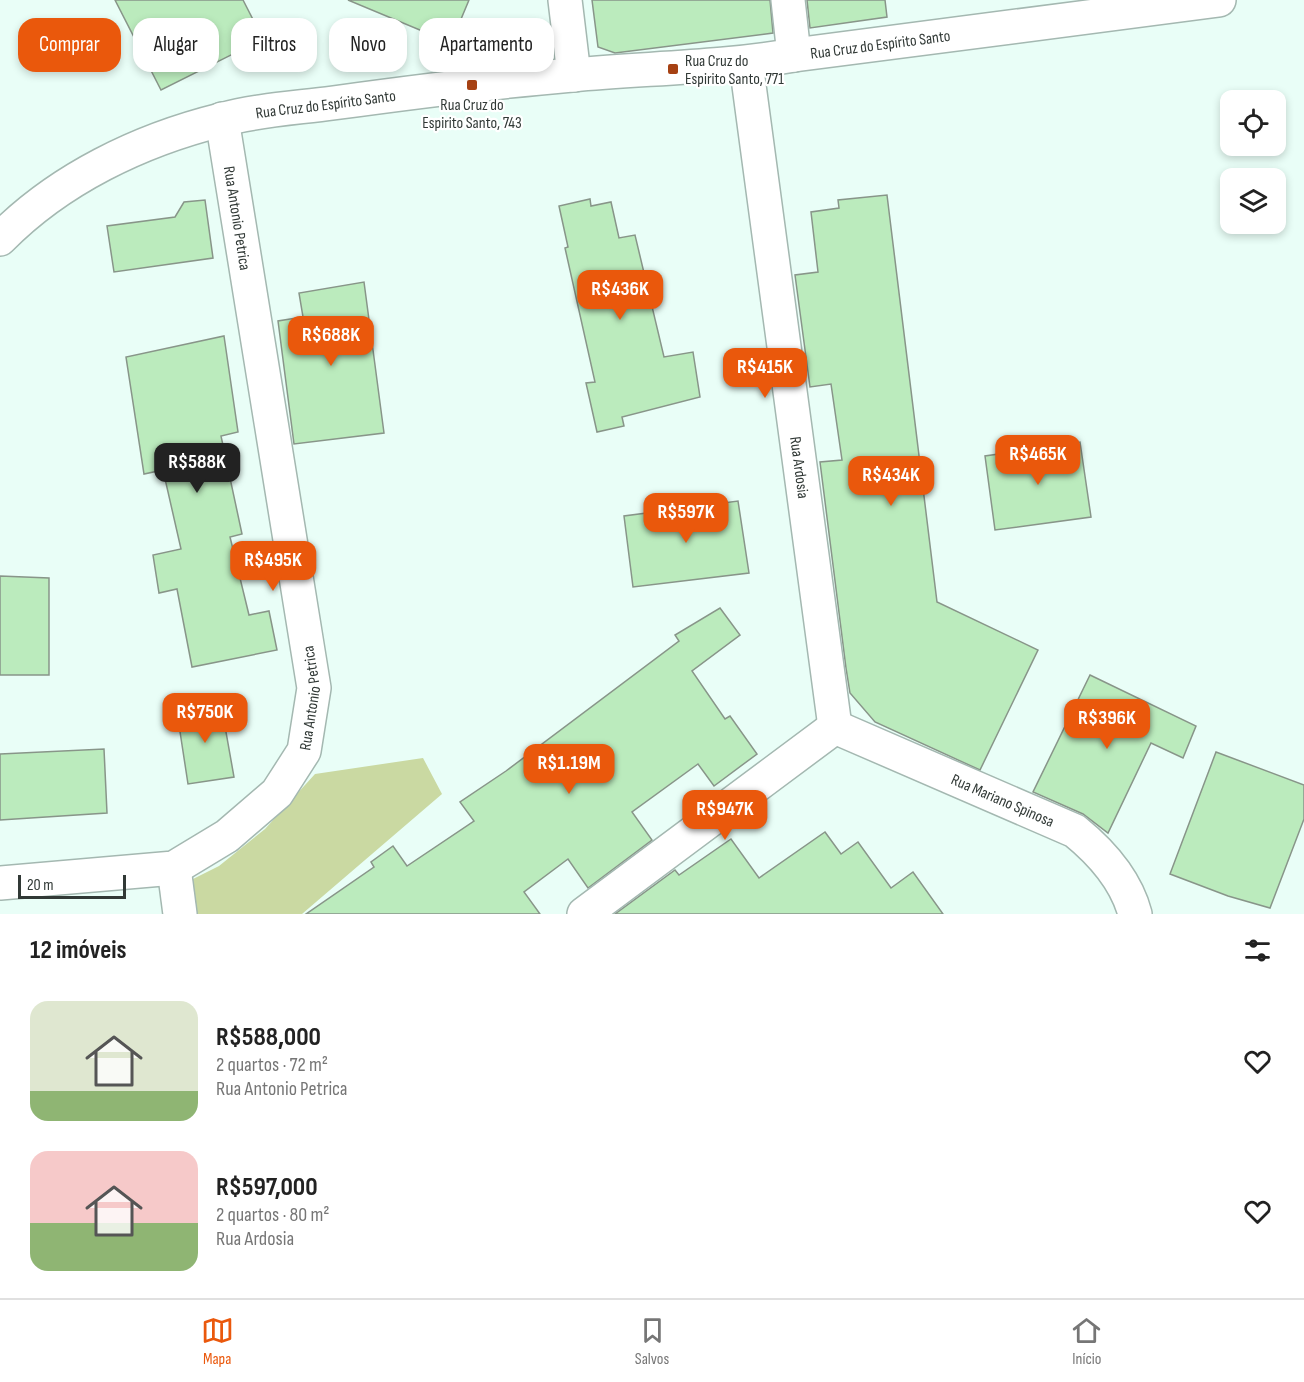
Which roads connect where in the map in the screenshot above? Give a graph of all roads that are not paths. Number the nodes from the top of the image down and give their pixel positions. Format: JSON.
{"nodes":[{"id":1,"x":565,"y":0,"type":"edge"},
{"id":2,"x":788,"y":0,"type":"edge"},
{"id":3,"x":1219,"y":0,"type":"edge"},
{"id":4,"x":794,"y":55,"type":"junction"},
{"id":5,"x":746,"y":63,"type":"junction"},
{"id":6,"x":574,"y":75,"type":"junction"},
{"id":7,"x":222,"y":119,"type":"junction"},
{"id":8,"x":0,"y":239,"type":"edge"},
{"id":9,"x":835,"y":728,"type":"junction"},
{"id":10,"x":174,"y":867,"type":"junction"},
{"id":11,"x":0,"y":883,"type":"edge"},
{"id":12,"x":1130,"y":912,"type":"edge"},
{"id":13,"x":180,"y":914,"type":"edge"},
{"id":14,"x":584,"y":914,"type":"edge"}],
"edges":[{"from":1,"to":6,"type":"street"},
{"from":2,"to":4,"type":"street"},
{"from":3,"to":4,"type":"street","name":"Rua Cruz do Espírito Santo"},
{"from":4,"to":5,"type":"street","name":"Rua Cruz do Espírito Santo"},
{"from":5,"to":6,"type":"street","name":"Rua Cruz do Espírito Santo"},
{"from":5,"to":9,"type":"street","name":"Rua Ardosia"},
{"from":6,"to":7,"type":"street","name":"Rua Cruz do Espírito Santo"},
{"from":7,"to":8,"type":"street","name":"Rua Cruz do Espírito Santo"},
{"from":7,"to":10,"type":"street","name":"Rua Antonio Petrica"},
{"from":9,"to":12,"type":"street","name":"Rua Mariano Spinosa"},
{"from":9,"to":14,"type":"street"},
{"from":10,"to":11,"type":"street","name":"Rua Antonio Petrica"},
{"from":10,"to":13,"type":"street"}]}
